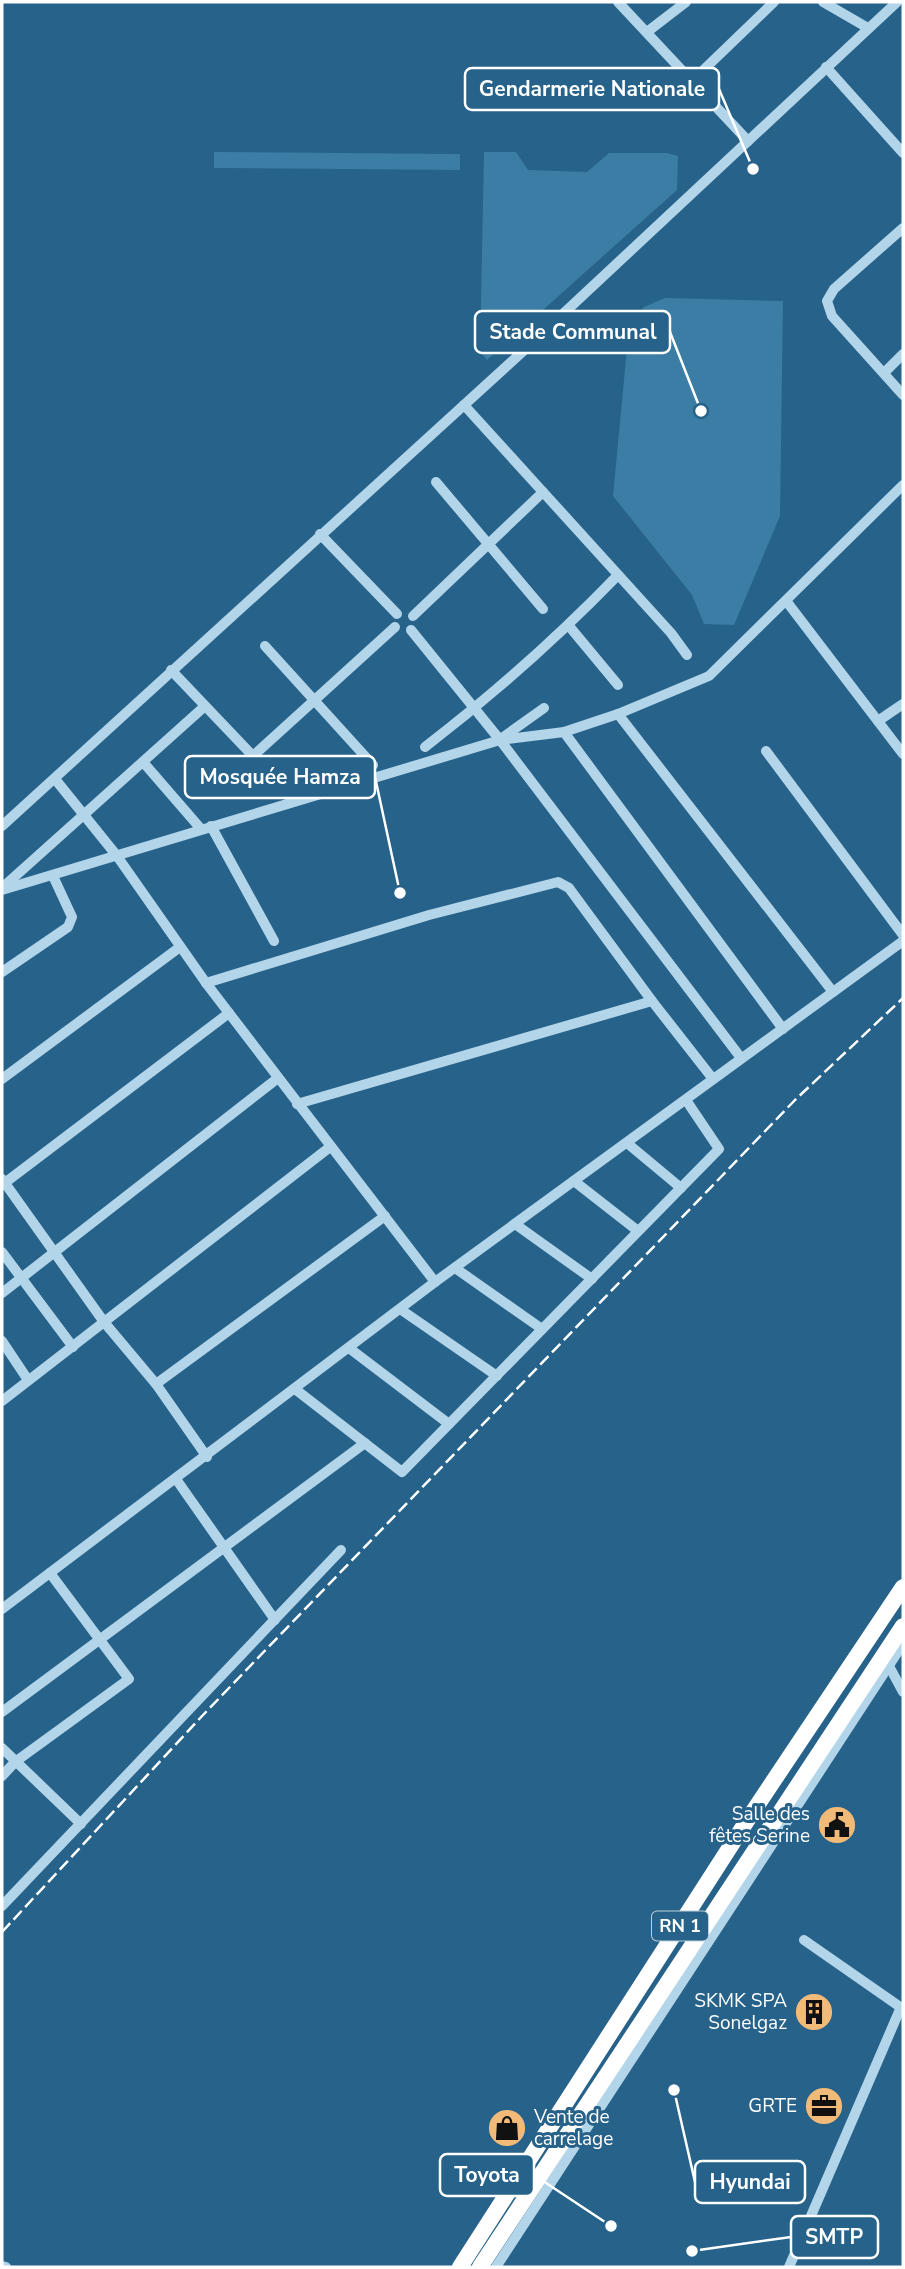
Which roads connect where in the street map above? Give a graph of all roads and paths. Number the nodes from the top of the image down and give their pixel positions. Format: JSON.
{"nodes":[{"id":1,"x":618,"y":2,"type":"edge"},
{"id":2,"x":686,"y":2,"type":"edge"},
{"id":3,"x":774,"y":2,"type":"edge"},
{"id":4,"x":897,"y":2,"type":"edge"},
{"id":5,"x":829,"y":3,"type":"edge"},
{"id":6,"x":869,"y":28,"type":"junction"},
{"id":7,"x":647,"y":33,"type":"junction"},
{"id":8,"x":826,"y":67,"type":"junction"},
{"id":9,"x":692,"y":81,"type":"junction"},
{"id":10,"x":748,"y":141,"type":"junction"},
{"id":11,"x":903,"y":153,"type":"edge"},
{"id":12,"x":903,"y":228,"type":"edge"},
{"id":13,"x":903,"y":354,"type":"edge"},
{"id":14,"x":884,"y":373,"type":"junction"},
{"id":15,"x":903,"y":395,"type":"edge"},
{"id":16,"x":464,"y":405,"type":"junction"},
{"id":17,"x":436,"y":482,"type":"dead end"},
{"id":18,"x":903,"y":485,"type":"edge"},
{"id":19,"x":542,"y":492,"type":"junction"},
{"id":20,"x":320,"y":534,"type":"junction"},
{"id":21,"x":488,"y":545,"type":"junction"},
{"id":22,"x":618,"y":575,"type":"junction"},
{"id":23,"x":786,"y":602,"type":"junction"},
{"id":24,"x":543,"y":609,"type":"dead end"},
{"id":25,"x":397,"y":614,"type":"junction"},
{"id":26,"x":413,"y":616,"type":"junction"},
{"id":27,"x":569,"y":626,"type":"junction"},
{"id":28,"x":395,"y":627,"type":"junction"},
{"id":29,"x":411,"y":630,"type":"junction"},
{"id":30,"x":265,"y":646,"type":"dead end"},
{"id":31,"x":687,"y":655,"type":"dead end"},
{"id":32,"x":172,"y":670,"type":"junction"},
{"id":33,"x":618,"y":685,"type":"dead end"},
{"id":34,"x":314,"y":701,"type":"junction"},
{"id":35,"x":903,"y":704,"type":"edge"},
{"id":36,"x":205,"y":706,"type":"junction"},
{"id":37,"x":544,"y":708,"type":"dead end"},
{"id":38,"x":474,"y":709,"type":"junction"},
{"id":39,"x":618,"y":714,"type":"junction"},
{"id":40,"x":878,"y":721,"type":"junction"},
{"id":41,"x":564,"y":732,"type":"junction"},
{"id":42,"x":500,"y":740,"type":"junction"},
{"id":43,"x":425,"y":747,"type":"dead end"},
{"id":44,"x":766,"y":751,"type":"dead end"},
{"id":45,"x":903,"y":754,"type":"edge"},
{"id":46,"x":253,"y":756,"type":"junction"},
{"id":47,"x":143,"y":762,"type":"junction"},
{"id":48,"x":373,"y":765,"type":"dead end"},
{"id":49,"x":55,"y":779,"type":"junction"},
{"id":50,"x":293,"y":801,"type":"junction"},
{"id":51,"x":84,"y":816,"type":"junction"},
{"id":52,"x":2,"y":826,"type":"edge"},
{"id":53,"x":206,"y":828,"type":"junction"},
{"id":54,"x":117,"y":856,"type":"junction"},
{"id":55,"x":53,"y":876,"type":"junction"},
{"id":56,"x":2,"y":889,"type":"edge"},
{"id":57,"x":903,"y":935,"type":"edge"},
{"id":58,"x":274,"y":941,"type":"dead end"},
{"id":59,"x":903,"y":941,"type":"edge"},
{"id":60,"x":180,"y":947,"type":"junction"},
{"id":61,"x":2,"y":972,"type":"edge"},
{"id":62,"x":206,"y":983,"type":"junction"},
{"id":63,"x":833,"y":992,"type":"junction"},
{"id":64,"x":652,"y":1001,"type":"junction"},
{"id":65,"x":229,"y":1013,"type":"junction"},
{"id":66,"x":783,"y":1029,"type":"junction"},
{"id":67,"x":741,"y":1058,"type":"junction"},
{"id":68,"x":278,"y":1078,"type":"junction"},
{"id":69,"x":2,"y":1079,"type":"edge"},
{"id":70,"x":713,"y":1079,"type":"junction"},
{"id":71,"x":686,"y":1100,"type":"junction"},
{"id":72,"x":297,"y":1104,"type":"junction"},
{"id":73,"x":627,"y":1143,"type":"junction"},
{"id":74,"x":330,"y":1147,"type":"junction"},
{"id":75,"x":574,"y":1181,"type":"junction"},
{"id":76,"x":3,"y":1182,"type":"edge"},
{"id":77,"x":681,"y":1188,"type":"junction"},
{"id":78,"x":385,"y":1216,"type":"junction"},
{"id":79,"x":515,"y":1224,"type":"junction"},
{"id":80,"x":638,"y":1231,"type":"junction"},
{"id":81,"x":2,"y":1252,"type":"edge"},
{"id":82,"x":54,"y":1253,"type":"junction"},
{"id":83,"x":455,"y":1268,"type":"junction"},
{"id":84,"x":20,"y":1279,"type":"junction"},
{"id":85,"x":592,"y":1279,"type":"junction"},
{"id":86,"x":435,"y":1282,"type":"junction"},
{"id":87,"x":2,"y":1293,"type":"edge"},
{"id":88,"x":400,"y":1309,"type":"junction"},
{"id":89,"x":104,"y":1322,"type":"junction"},
{"id":90,"x":542,"y":1329,"type":"junction"},
{"id":91,"x":2,"y":1341,"type":"edge"},
{"id":92,"x":73,"y":1347,"type":"junction"},
{"id":93,"x":349,"y":1348,"type":"junction"},
{"id":94,"x":497,"y":1376,"type":"junction"},
{"id":95,"x":28,"y":1380,"type":"junction"},
{"id":96,"x":156,"y":1384,"type":"junction"},
{"id":97,"x":295,"y":1389,"type":"junction"},
{"id":98,"x":2,"y":1401,"type":"edge"},
{"id":99,"x":449,"y":1424,"type":"junction"},
{"id":100,"x":365,"y":1443,"type":"junction"},
{"id":101,"x":206,"y":1457,"type":"junction"},
{"id":102,"x":176,"y":1479,"type":"junction"},
{"id":103,"x":223,"y":1549,"type":"junction"},
{"id":104,"x":341,"y":1550,"type":"dead end"},
{"id":105,"x":50,"y":1573,"type":"junction"},
{"id":106,"x":903,"y":1587,"type":"edge"},
{"id":107,"x":2,"y":1609,"type":"edge"},
{"id":108,"x":275,"y":1620,"type":"junction"},
{"id":109,"x":903,"y":1626,"type":"edge"},
{"id":110,"x":101,"y":1640,"type":"junction"},
{"id":111,"x":903,"y":1644,"type":"edge"},
{"id":112,"x":889,"y":1666,"type":"junction"},
{"id":113,"x":903,"y":1692,"type":"edge"},
{"id":114,"x":2,"y":1712,"type":"edge"},
{"id":115,"x":2,"y":1748,"type":"edge"},
{"id":116,"x":15,"y":1762,"type":"junction"},
{"id":117,"x":2,"y":1776,"type":"edge"},
{"id":118,"x":81,"y":1824,"type":"junction"},
{"id":119,"x":2,"y":1906,"type":"edge"},
{"id":120,"x":804,"y":1940,"type":"dead end"},
{"id":121,"x":902,"y":2008,"type":"edge"},
{"id":122,"x":460,"y":2267,"type":"edge"},
{"id":123,"x":480,"y":2267,"type":"edge"},
{"id":124,"x":496,"y":2267,"type":"edge"},
{"id":125,"x":789,"y":2267,"type":"edge"}],
"edges":[{"from":1,"to":7,"type":"street"},
{"from":2,"to":7,"type":"street"},
{"from":3,"to":9,"type":"street"},
{"from":4,"to":6,"type":"street"},
{"from":5,"to":6,"type":"street"},
{"from":6,"to":8,"type":"street"},
{"from":7,"to":9,"type":"street"},
{"from":8,"to":10,"type":"street"},
{"from":8,"to":11,"type":"street"},
{"from":9,"to":10,"type":"street"},
{"from":10,"to":16,"type":"street"},
{"from":12,"to":14,"type":"street"},
{"from":13,"to":14,"type":"street"},
{"from":14,"to":15,"type":"street"},
{"from":16,"to":19,"type":"street"},
{"from":16,"to":20,"type":"street"},
{"from":17,"to":21,"type":"street"},
{"from":18,"to":23,"type":"street"},
{"from":19,"to":21,"type":"street"},
{"from":19,"to":22,"type":"street"},
{"from":20,"to":25,"type":"street"},
{"from":20,"to":32,"type":"street"},
{"from":21,"to":24,"type":"street"},
{"from":21,"to":26,"type":"street"},
{"from":22,"to":27,"type":"street"},
{"from":22,"to":31,"type":"street"},
{"from":23,"to":39,"type":"street"},
{"from":23,"to":40,"type":"street"},
{"from":25,"to":26,"type":"street"},
{"from":25,"to":28,"type":"street"},
{"from":26,"to":29,"type":"street"},
{"from":27,"to":33,"type":"street"},
{"from":27,"to":38,"type":"street"},
{"from":28,"to":29,"type":"street"},
{"from":28,"to":34,"type":"street"},
{"from":29,"to":38,"type":"street"},
{"from":30,"to":34,"type":"street"},
{"from":32,"to":36,"type":"street"},
{"from":32,"to":49,"type":"street"},
{"from":34,"to":46,"type":"street"},
{"from":34,"to":48,"type":"street"},
{"from":35,"to":40,"type":"street"},
{"from":36,"to":46,"type":"street"},
{"from":36,"to":47,"type":"street"},
{"from":37,"to":42,"type":"street"},
{"from":38,"to":42,"type":"street"},
{"from":38,"to":43,"type":"street"},
{"from":39,"to":41,"type":"street"},
{"from":39,"to":63,"type":"street"},
{"from":40,"to":45,"type":"street"},
{"from":41,"to":42,"type":"street"},
{"from":41,"to":66,"type":"street"},
{"from":42,"to":50,"type":"street"},
{"from":42,"to":67,"type":"street"},
{"from":44,"to":57,"type":"street"},
{"from":46,"to":50,"type":"street"},
{"from":47,"to":51,"type":"street"},
{"from":47,"to":53,"type":"street"},
{"from":49,"to":51,"type":"street"},
{"from":49,"to":52,"type":"street"},
{"from":50,"to":53,"type":"street"},
{"from":51,"to":54,"type":"street"},
{"from":51,"to":56,"type":"street"},
{"from":53,"to":54,"type":"street"},
{"from":53,"to":58,"type":"street"},
{"from":54,"to":55,"type":"street"},
{"from":54,"to":60,"type":"street"},
{"from":55,"to":56,"type":"street"},
{"from":55,"to":61,"type":"street"},
{"from":59,"to":63,"type":"street"},
{"from":60,"to":62,"type":"street"},
{"from":60,"to":69,"type":"street"},
{"from":62,"to":64,"type":"street"},
{"from":62,"to":65,"type":"street"},
{"from":63,"to":66,"type":"street"},
{"from":64,"to":70,"type":"street"},
{"from":64,"to":72,"type":"street"},
{"from":65,"to":68,"type":"street"},
{"from":65,"to":76,"type":"street"},
{"from":66,"to":67,"type":"street"},
{"from":67,"to":70,"type":"street"},
{"from":68,"to":72,"type":"street"},
{"from":68,"to":82,"type":"street"},
{"from":70,"to":71,"type":"street"},
{"from":71,"to":73,"type":"street"},
{"from":71,"to":77,"type":"street"},
{"from":72,"to":74,"type":"street"},
{"from":73,"to":75,"type":"street"},
{"from":73,"to":77,"type":"street"},
{"from":74,"to":78,"type":"street"},
{"from":74,"to":89,"type":"street"},
{"from":75,"to":79,"type":"street"},
{"from":75,"to":80,"type":"street"},
{"from":76,"to":82,"type":"street"},
{"from":77,"to":80,"type":"street"},
{"from":78,"to":86,"type":"street"},
{"from":78,"to":96,"type":"street"},
{"from":79,"to":83,"type":"street"},
{"from":79,"to":85,"type":"street"},
{"from":80,"to":85,"type":"street"},
{"from":81,"to":84,"type":"street"},
{"from":82,"to":84,"type":"street"},
{"from":82,"to":89,"type":"street"},
{"from":83,"to":86,"type":"street"},
{"from":83,"to":90,"type":"street"},
{"from":84,"to":87,"type":"street"},
{"from":84,"to":92,"type":"street"},
{"from":85,"to":90,"type":"street"},
{"from":86,"to":88,"type":"street"},
{"from":88,"to":93,"type":"street"},
{"from":88,"to":94,"type":"street"},
{"from":89,"to":92,"type":"street"},
{"from":89,"to":96,"type":"street"},
{"from":90,"to":94,"type":"street"},
{"from":91,"to":95,"type":"street"},
{"from":92,"to":95,"type":"street"},
{"from":93,"to":97,"type":"street"},
{"from":93,"to":99,"type":"street"},
{"from":94,"to":99,"type":"street"},
{"from":95,"to":98,"type":"street"},
{"from":96,"to":101,"type":"street"},
{"from":97,"to":100,"type":"street"},
{"from":97,"to":101,"type":"street"},
{"from":99,"to":100,"type":"street"},
{"from":100,"to":103,"type":"street"},
{"from":101,"to":102,"type":"street"},
{"from":102,"to":103,"type":"street"},
{"from":102,"to":105,"type":"street"},
{"from":103,"to":108,"type":"street"},
{"from":103,"to":110,"type":"street"},
{"from":104,"to":108,"type":"street"},
{"from":105,"to":107,"type":"street"},
{"from":105,"to":110,"type":"street"},
{"from":106,"to":122,"type":"highway","number":"RN 1"},
{"from":108,"to":118,"type":"street"},
{"from":109,"to":123,"type":"highway","number":"RN 1"},
{"from":110,"to":114,"type":"street"},
{"from":110,"to":116,"type":"street"},
{"from":111,"to":112,"type":"street"},
{"from":112,"to":113,"type":"street"},
{"from":112,"to":124,"type":"street"},
{"from":115,"to":116,"type":"street"},
{"from":116,"to":117,"type":"street"},
{"from":116,"to":118,"type":"street"},
{"from":118,"to":119,"type":"street"},
{"from":120,"to":121,"type":"street"},
{"from":121,"to":125,"type":"street"}]}
